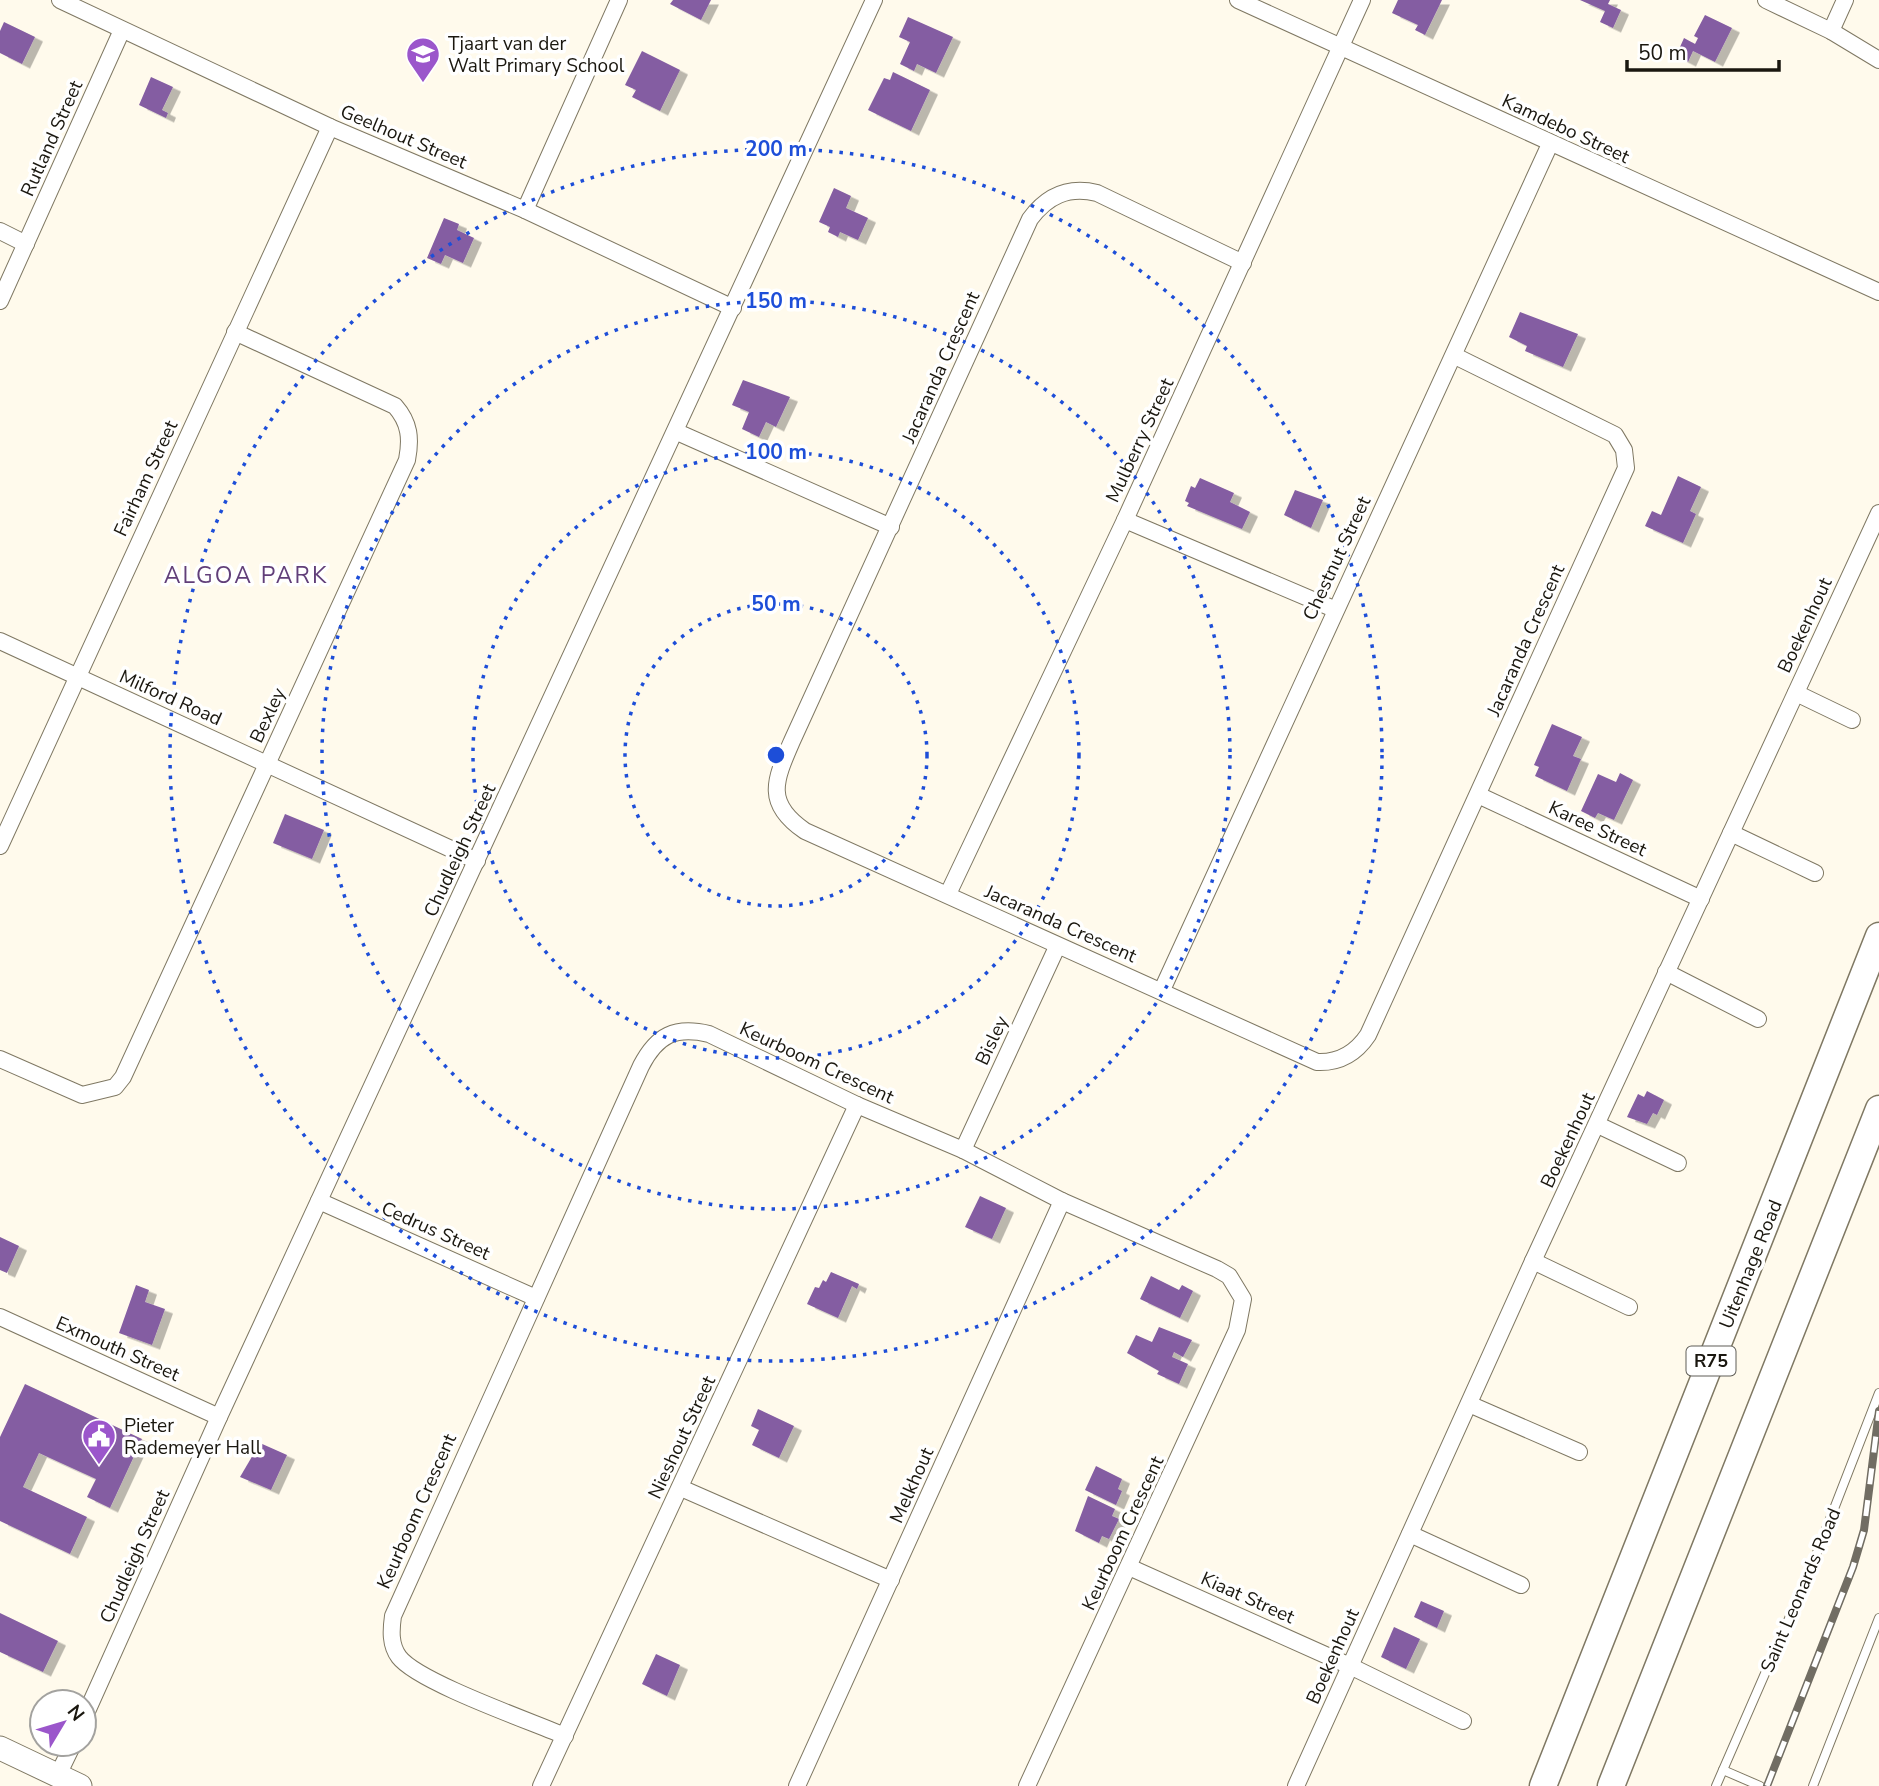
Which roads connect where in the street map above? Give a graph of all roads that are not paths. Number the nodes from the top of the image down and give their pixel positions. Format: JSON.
{"nodes":[{"id":1,"x":60,"y":0,"type":"edge"},
{"id":2,"x":620,"y":0,"type":"edge"},
{"id":3,"x":874,"y":0,"type":"edge"},
{"id":4,"x":1238,"y":0,"type":"edge"},
{"id":5,"x":1362,"y":0,"type":"edge"},
{"id":6,"x":1766,"y":0,"type":"edge"},
{"id":7,"x":1845,"y":0,"type":"edge"},
{"id":8,"x":122,"y":30,"type":"junction"},
{"id":9,"x":1831,"y":31,"type":"junction"},
{"id":10,"x":1342,"y":48,"type":"junction"},
{"id":11,"x":1879,"y":60,"type":"edge"},
{"id":12,"x":330,"y":127,"type":"junction"},
{"id":13,"x":1550,"y":144,"type":"junction"},
{"id":14,"x":525,"y":210,"type":"junction"},
{"id":15,"x":0,"y":231,"type":"edge"},
{"id":16,"x":26,"y":244,"type":"junction"},
{"id":17,"x":1243,"y":263,"type":"junction"},
{"id":18,"x":1879,"y":292,"type":"edge"},
{"id":19,"x":0,"y":301,"type":"edge"},
{"id":20,"x":733,"y":308,"type":"junction"},
{"id":21,"x":235,"y":332,"type":"junction"},
{"id":22,"x":1455,"y":356,"type":"junction"},
{"id":23,"x":677,"y":432,"type":"junction"},
{"id":24,"x":1879,"y":513,"type":"edge"},
{"id":25,"x":1125,"y":520,"type":"junction"},
{"id":26,"x":891,"y":527,"type":"junction"},
{"id":27,"x":1334,"y":610,"type":"junction"},
{"id":28,"x":0,"y":641,"type":"edge"},
{"id":29,"x":77,"y":678,"type":"junction"},
{"id":30,"x":1796,"y":693,"type":"junction"},
{"id":31,"x":1852,"y":720,"type":"dead end"},
{"id":32,"x":268,"y":762,"type":"junction"},
{"id":33,"x":1478,"y":795,"type":"junction"},
{"id":34,"x":1731,"y":833,"type":"junction"},
{"id":35,"x":0,"y":846,"type":"edge"},
{"id":36,"x":477,"y":861,"type":"junction"},
{"id":37,"x":1815,"y":873,"type":"dead end"},
{"id":38,"x":947,"y":894,"type":"junction"},
{"id":39,"x":1701,"y":899,"type":"junction"},
{"id":40,"x":1879,"y":936,"type":"edge"},
{"id":41,"x":1057,"y":947,"type":"junction"},
{"id":42,"x":1666,"y":972,"type":"junction"},
{"id":43,"x":1162,"y":990,"type":"junction"},
{"id":44,"x":1758,"y":1019,"type":"dead end"},
{"id":45,"x":0,"y":1059,"type":"edge"},
{"id":46,"x":858,"y":1105,"type":"junction"},
{"id":47,"x":1879,"y":1109,"type":"edge"},
{"id":48,"x":1598,"y":1125,"type":"junction"},
{"id":49,"x":962,"y":1150,"type":"junction"},
{"id":50,"x":1678,"y":1163,"type":"dead end"},
{"id":51,"x":319,"y":1201,"type":"junction"},
{"id":52,"x":1062,"y":1201,"type":"junction"},
{"id":53,"x":1533,"y":1261,"type":"junction"},
{"id":54,"x":536,"y":1298,"type":"junction"},
{"id":55,"x":1629,"y":1307,"type":"dead end"},
{"id":56,"x":0,"y":1317,"type":"edge"},
{"id":57,"x":1879,"y":1393,"type":"edge"},
{"id":58,"x":1469,"y":1404,"type":"junction"},
{"id":59,"x":219,"y":1417,"type":"junction"},
{"id":60,"x":1579,"y":1452,"type":"dead end"},
{"id":61,"x":681,"y":1488,"type":"junction"},
{"id":62,"x":1410,"y":1534,"type":"junction"},
{"id":63,"x":1129,"y":1567,"type":"junction"},
{"id":64,"x":891,"y":1580,"type":"junction"},
{"id":65,"x":1521,"y":1585,"type":"dead end"},
{"id":66,"x":1879,"y":1619,"type":"edge"},
{"id":67,"x":1350,"y":1666,"type":"junction"},
{"id":68,"x":97,"y":1688,"type":"edge"},
{"id":69,"x":1463,"y":1721,"type":"dead end"},
{"id":70,"x":565,"y":1736,"type":"junction"},
{"id":71,"x":0,"y":1748,"type":"edge"},
{"id":72,"x":66,"y":1758,"type":"edge"},
{"id":73,"x":1723,"y":1770,"type":"junction"},
{"id":74,"x":58,"y":1775,"type":"junction"},
{"id":75,"x":80,"y":1786,"type":"edge"},
{"id":76,"x":541,"y":1786,"type":"edge"},
{"id":77,"x":797,"y":1786,"type":"edge"},
{"id":78,"x":1027,"y":1786,"type":"edge"},
{"id":79,"x":1296,"y":1786,"type":"edge"},
{"id":80,"x":1543,"y":1786,"type":"edge"},
{"id":81,"x":1611,"y":1786,"type":"edge"},
{"id":82,"x":1716,"y":1786,"type":"edge"},
{"id":83,"x":1760,"y":1786,"type":"edge"},
{"id":84,"x":1813,"y":1786,"type":"edge"}],
"edges":[{"from":1,"to":8,"type":"street","name":"Geelhout Street"},
{"from":2,"to":14,"type":"street"},
{"from":3,"to":20,"type":"street","name":"Chudleigh Street"},
{"from":4,"to":10,"type":"street","name":"Kamdebo Street"},
{"from":5,"to":10,"type":"street","name":"Mulberry Street"},
{"from":6,"to":9,"type":"street"},
{"from":7,"to":9,"type":"street"},
{"from":8,"to":12,"type":"street","name":"Geelhout Street"},
{"from":8,"to":16,"type":"street","name":"Rutland Street"},
{"from":9,"to":11,"type":"street"},
{"from":10,"to":13,"type":"street","name":"Kamdebo Street"},
{"from":10,"to":17,"type":"street","name":"Mulberry Street"},
{"from":12,"to":14,"type":"street","name":"Geelhout Street"},
{"from":12,"to":21,"type":"street","name":"Fairham Street"},
{"from":13,"to":18,"type":"street","name":"Kamdebo Street"},
{"from":13,"to":22,"type":"street","name":"Chestnut Street"},
{"from":14,"to":20,"type":"street","name":"Geelhout Street"},
{"from":15,"to":16,"type":"street"},
{"from":16,"to":19,"type":"street","name":"Rutland Street"},
{"from":17,"to":25,"type":"street","name":"Mulberry Street"},
{"from":17,"to":26,"type":"street","name":"Jacaranda Crescent"},
{"from":20,"to":23,"type":"street","name":"Chudleigh Street"},
{"from":21,"to":29,"type":"street","name":"Fairham Street"},
{"from":21,"to":32,"type":"street","name":"Bexley"},
{"from":22,"to":27,"type":"street","name":"Chestnut Street"},
{"from":22,"to":33,"type":"street","name":"Jacaranda Crescent"},
{"from":23,"to":26,"type":"street"},
{"from":23,"to":36,"type":"street","name":"Chudleigh Street"},
{"from":24,"to":30,"type":"street","name":"Boekenhout"},
{"from":25,"to":27,"type":"street"},
{"from":25,"to":38,"type":"street","name":"Mulberry Street"},
{"from":26,"to":38,"type":"street","name":"Jacaranda Crescent"},
{"from":27,"to":43,"type":"street","name":"Chestnut Street"},
{"from":28,"to":29,"type":"street","name":"Milford Road"},
{"from":29,"to":32,"type":"street","name":"Milford Road"},
{"from":29,"to":35,"type":"street","name":"Fairham Street"},
{"from":30,"to":31,"type":"street"},
{"from":30,"to":34,"type":"street","name":"Boekenhout"},
{"from":32,"to":36,"type":"street","name":"Milford Road"},
{"from":32,"to":45,"type":"street","name":"Bexley"},
{"from":33,"to":39,"type":"street","name":"Karee Street"},
{"from":33,"to":43,"type":"street","name":"Jacaranda Crescent"},
{"from":34,"to":37,"type":"street"},
{"from":34,"to":39,"type":"street","name":"Boekenhout"},
{"from":36,"to":51,"type":"street","name":"Chudleigh Street"},
{"from":38,"to":41,"type":"street","name":"Jacaranda Crescent"},
{"from":39,"to":42,"type":"street","name":"Boekenhout"},
{"from":40,"to":80,"type":"main road","name":"Uitenhage Road","number":"R75"},
{"from":41,"to":43,"type":"street","name":"Jacaranda Crescent"},
{"from":41,"to":49,"type":"street","name":"Bisley"},
{"from":42,"to":44,"type":"street"},
{"from":42,"to":48,"type":"street","name":"Boekenhout"},
{"from":46,"to":49,"type":"street","name":"Keurboom Crescent"},
{"from":46,"to":54,"type":"street","name":"Keurboom Crescent"},
{"from":46,"to":61,"type":"street","name":"Nieshout Street"},
{"from":47,"to":81,"type":"main road"},
{"from":48,"to":50,"type":"street"},
{"from":48,"to":53,"type":"street","name":"Boekenhout"},
{"from":49,"to":52,"type":"street","name":"Keurboom Crescent"},
{"from":51,"to":54,"type":"street","name":"Cedrus Street"},
{"from":51,"to":59,"type":"street","name":"Chudleigh Street"},
{"from":52,"to":63,"type":"street","name":"Keurboom Crescent"},
{"from":52,"to":64,"type":"street","name":"Melkhout"},
{"from":53,"to":55,"type":"street"},
{"from":53,"to":58,"type":"street","name":"Boekenhout"},
{"from":54,"to":70,"type":"street","name":"Keurboom Crescent"},
{"from":56,"to":59,"type":"street","name":"Exmouth Street"},
{"from":57,"to":73,"type":"lane","name":"Saint Leonards Road"},
{"from":58,"to":60,"type":"street"},
{"from":58,"to":62,"type":"street","name":"Boekenhout"},
{"from":59,"to":68,"type":"street","name":"Chudleigh Street"},
{"from":61,"to":64,"type":"street"},
{"from":61,"to":70,"type":"street","name":"Nieshout Street"},
{"from":62,"to":65,"type":"street"},
{"from":62,"to":67,"type":"street","name":"Boekenhout"},
{"from":63,"to":67,"type":"street","name":"Kiaat Street"},
{"from":63,"to":78,"type":"street","name":"Keurboom Crescent"},
{"from":64,"to":77,"type":"street","name":"Melkhout"},
{"from":66,"to":84,"type":"lane"},
{"from":67,"to":69,"type":"street","name":"Kiaat Street"},
{"from":67,"to":79,"type":"street","name":"Boekenhout"},
{"from":70,"to":76,"type":"street","name":"Nieshout Street"},
{"from":71,"to":74,"type":"street"},
{"from":72,"to":74,"type":"street"},
{"from":73,"to":82,"type":"lane","name":"Saint Leonards Road"},
{"from":73,"to":83,"type":"lane"},
{"from":74,"to":75,"type":"street"}]}
